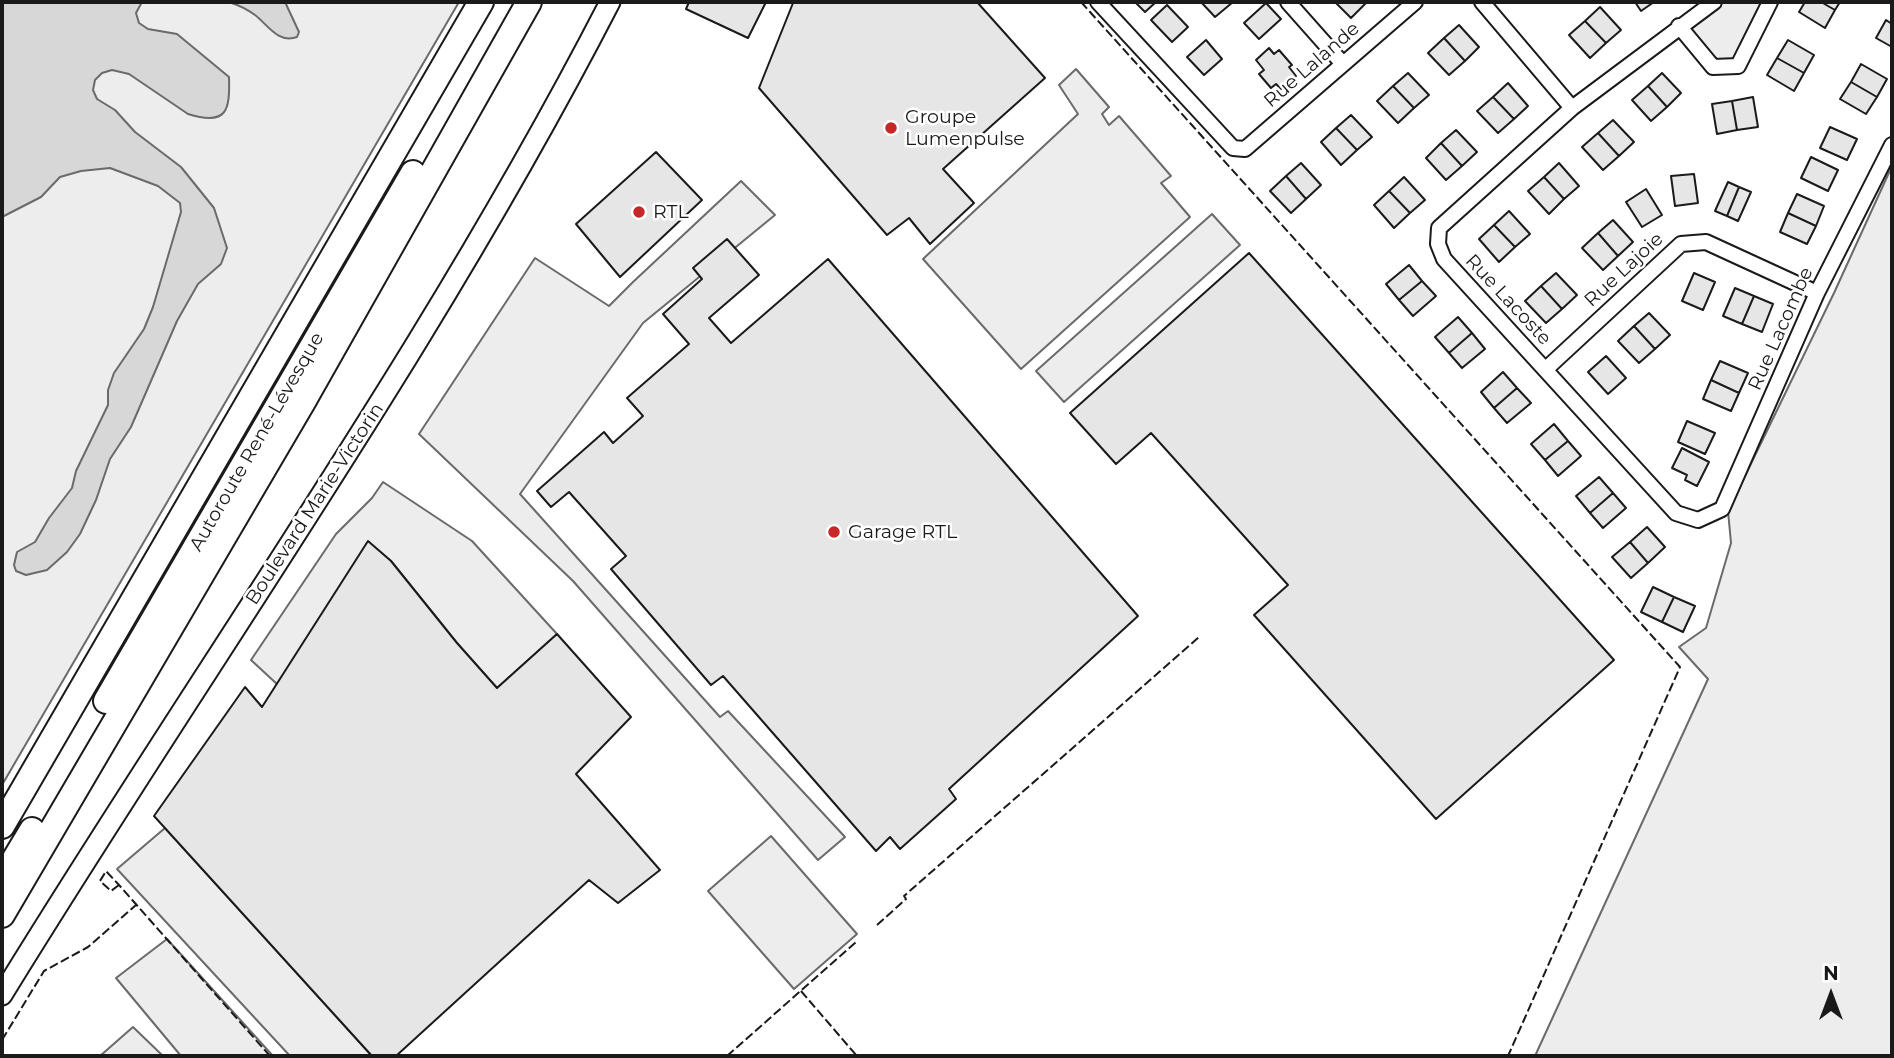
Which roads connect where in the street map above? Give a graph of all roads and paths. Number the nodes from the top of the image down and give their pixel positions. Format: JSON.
{"nodes":[{"id":1,"x":481,"y":2,"type":"edge"},
{"id":2,"x":510,"y":2,"type":"edge"},
{"id":3,"x":529,"y":2,"type":"edge"},
{"id":4,"x":548,"y":2,"type":"edge"},
{"id":5,"x":610,"y":2,"type":"edge"},
{"id":6,"x":1098,"y":2,"type":"edge"},
{"id":7,"x":1288,"y":2,"type":"edge"},
{"id":8,"x":1415,"y":2,"type":"edge"},
{"id":9,"x":1482,"y":2,"type":"edge"},
{"id":10,"x":1713,"y":2,"type":"edge"},
{"id":11,"x":1770,"y":2,"type":"edge"},
{"id":12,"x":1679,"y":26,"type":"junction"},
{"id":13,"x":1343,"y":64,"type":"junction"},
{"id":14,"x":1573,"y":108,"type":"junction"},
{"id":15,"x":1892,"y":145,"type":"edge"},
{"id":16,"x":1817,"y":293,"type":"junction"},
{"id":17,"x":362,"y":297,"type":"junction"},
{"id":18,"x":1546,"y":369,"type":"junction"},
{"id":19,"x":1698,"y":520,"type":"joint"},
{"id":20,"x":2,"y":826,"type":"edge"},
{"id":21,"x":2,"y":880,"type":"edge"},
{"id":22,"x":2,"y":915,"type":"edge"},
{"id":23,"x":2,"y":995,"type":"edge"}],
"edges":[{"from":1,"to":20,"type":"highway","name":"Autoroute René-Lévesque"},
{"from":2,"to":21,"type":"highway","name":"Autoroute René-Lévesque"},
{"from":3,"to":17,"type":"highway"},
{"from":4,"to":17,"type":"highway"},
{"from":5,"to":23,"type":"street","name":"Boulevard Marie-Victorin"},
{"from":6,"to":13,"type":"street","name":"Rue Lalande"},
{"from":7,"to":13,"type":"street"},
{"from":8,"to":13,"type":"street","name":"Rue Lalande"},
{"from":9,"to":14,"type":"street"},
{"from":10,"to":12,"type":"street","name":"Rue Lacoste"},
{"from":11,"to":12,"type":"street"},
{"from":12,"to":14,"type":"street","name":"Rue Lacoste"},
{"from":14,"to":18,"type":"street","name":"Rue Lacoste"},
{"from":15,"to":16,"type":"street","name":"Rue Lacombe"},
{"from":16,"to":18,"type":"street","name":"Rue Lajoie"},
{"from":16,"to":19,"type":"street","name":"Rue Lacombe"},
{"from":17,"to":22,"type":"highway","name":"Autoroute René-Lévesque"},
{"from":18,"to":19,"type":"street","name":"Rue Lacoste"}]}
